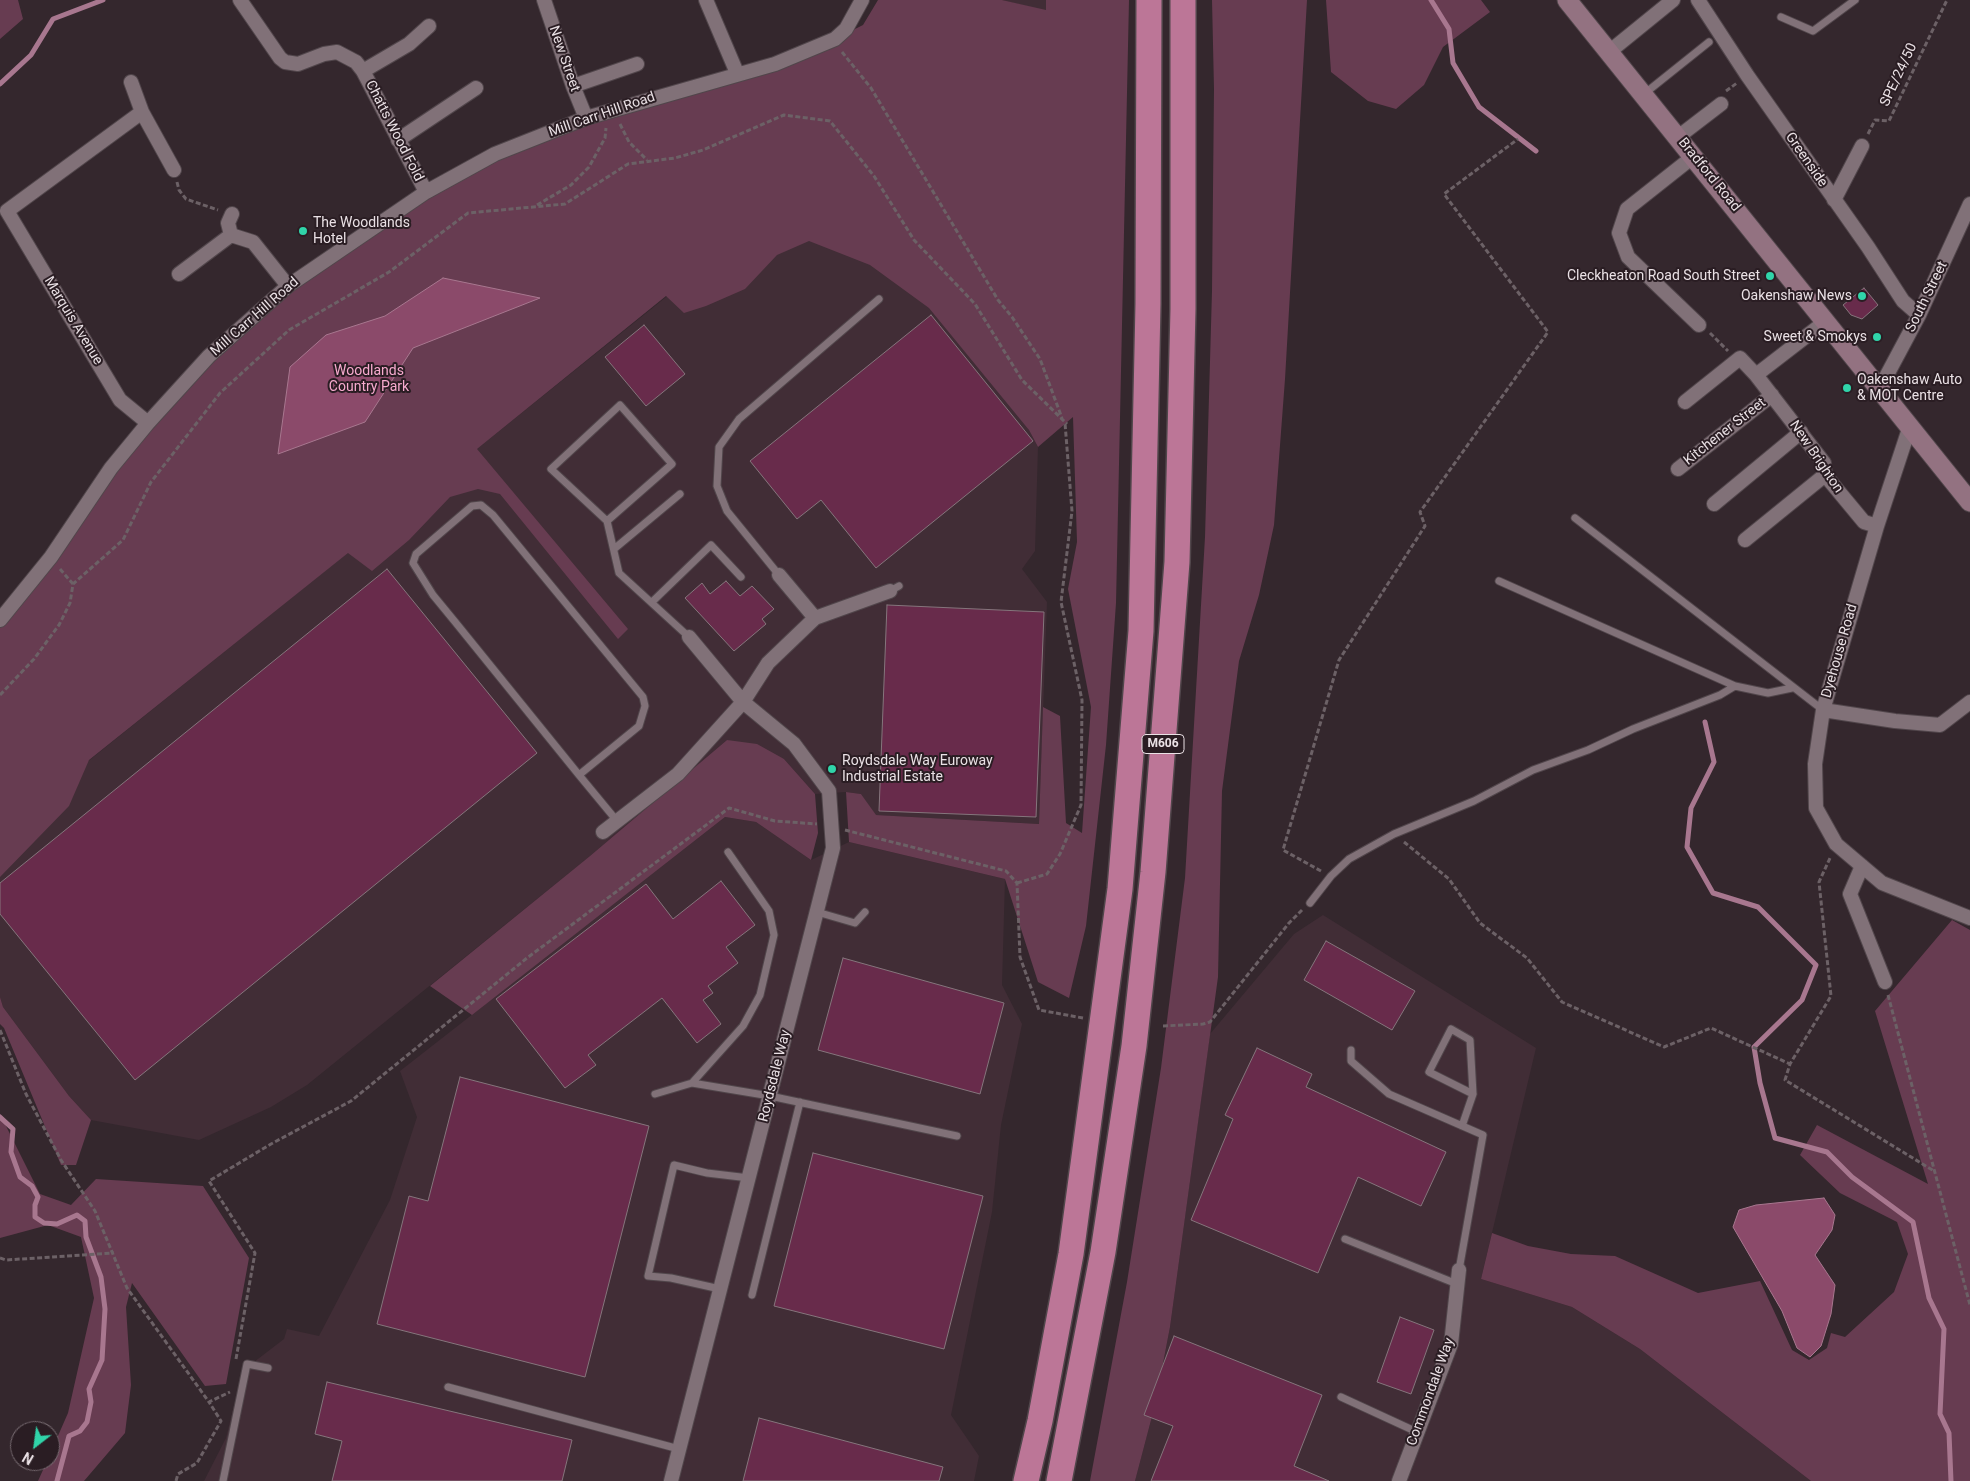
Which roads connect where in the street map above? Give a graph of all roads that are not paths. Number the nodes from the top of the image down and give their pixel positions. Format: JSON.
{"nodes":[{"id":1,"x":240,"y":0,"type":"edge"},
{"id":2,"x":544,"y":0,"type":"edge"},
{"id":3,"x":706,"y":0,"type":"edge"},
{"id":4,"x":862,"y":0,"type":"edge"},
{"id":5,"x":1149,"y":0,"type":"edge"},
{"id":6,"x":1182,"y":0,"type":"edge"},
{"id":7,"x":1567,"y":0,"type":"edge"},
{"id":8,"x":1673,"y":0,"type":"edge"},
{"id":9,"x":1698,"y":0,"type":"edge"},
{"id":10,"x":1855,"y":0,"type":"edge"},
{"id":11,"x":1781,"y":17,"type":"dead end"},
{"id":12,"x":429,"y":26,"type":"dead end"},
{"id":13,"x":1709,"y":42,"type":"dead end"},
{"id":14,"x":1609,"y":52,"type":"junction"},
{"id":15,"x":637,"y":64,"type":"dead end"},
{"id":16,"x":363,"y":71,"type":"junction"},
{"id":17,"x":737,"y":73,"type":"junction"},
{"id":18,"x":131,"y":82,"type":"dead end"},
{"id":19,"x":573,"y":86,"type":"junction"},
{"id":20,"x":476,"y":88,"type":"dead end"},
{"id":21,"x":1644,"y":95,"type":"junction"},
{"id":22,"x":1721,"y":104,"type":"road end"},
{"id":23,"x":142,"y":112,"type":"junction"},
{"id":24,"x":586,"y":118,"type":"junction"},
{"id":25,"x":1678,"y":137,"type":"junction"},
{"id":26,"x":398,"y":140,"type":"junction"},
{"id":27,"x":1862,"y":146,"type":"road end"},
{"id":28,"x":1694,"y":156,"type":"junction"},
{"id":29,"x":174,"y":170,"type":"road end"},
{"id":30,"x":426,"y":192,"type":"junction"},
{"id":31,"x":1834,"y":200,"type":"junction"},
{"id":32,"x":1970,"y":204,"type":"edge"},
{"id":33,"x":4,"y":213,"type":"edge"},
{"id":34,"x":232,"y":214,"type":"road end"},
{"id":35,"x":231,"y":235,"type":"junction"},
{"id":36,"x":179,"y":274,"type":"dead end"},
{"id":37,"x":288,"y":286,"type":"junction"},
{"id":38,"x":880,"y":299,"type":"dead end"},
{"id":39,"x":1919,"y":315,"type":"junction"},
{"id":40,"x":1826,"y":321,"type":"junction"},
{"id":41,"x":1700,"y":325,"type":"road end"},
{"id":42,"x":1756,"y":375,"type":"junction"},
{"id":43,"x":1880,"y":388,"type":"junction"},
{"id":44,"x":1772,"y":395,"type":"junction"},
{"id":45,"x":1685,"y":402,"type":"dead end"},
{"id":46,"x":148,"y":423,"type":"junction"},
{"id":47,"x":1910,"y":426,"type":"junction"},
{"id":48,"x":1801,"y":432,"type":"junction"},
{"id":49,"x":1678,"y":469,"type":"dead end"},
{"id":50,"x":1825,"y":475,"type":"junction"},
{"id":51,"x":680,"y":494,"type":"dead end"},
{"id":52,"x":1970,"y":502,"type":"edge"},
{"id":53,"x":1714,"y":504,"type":"dead end"},
{"id":54,"x":1576,"y":518,"type":"dead end"},
{"id":55,"x":607,"y":521,"type":"junction"},
{"id":56,"x":1877,"y":526,"type":"junction"},
{"id":57,"x":1745,"y":540,"type":"dead end"},
{"id":58,"x":614,"y":549,"type":"junction"},
{"id":59,"x":779,"y":575,"type":"joint"},
{"id":60,"x":741,"y":577,"type":"dead end"},
{"id":61,"x":1499,"y":581,"type":"dead end"},
{"id":62,"x":894,"y":588,"type":"dead end"},
{"id":63,"x":652,"y":602,"type":"junction"},
{"id":64,"x":814,"y":618,"type":"junction"},
{"id":65,"x":0,"y":620,"type":"edge"},
{"id":66,"x":689,"y":637,"type":"joint"},
{"id":67,"x":1735,"y":686,"type":"junction"},
{"id":68,"x":1792,"y":688,"type":"junction"},
{"id":69,"x":743,"y":702,"type":"junction"},
{"id":70,"x":1970,"y":702,"type":"edge"},
{"id":71,"x":1823,"y":710,"type":"junction"},
{"id":72,"x":579,"y":775,"type":"junction"},
{"id":73,"x":617,"y":821,"type":"junction"},
{"id":74,"x":603,"y":832,"type":"dead end"},
{"id":75,"x":728,"y":852,"type":"dead end"},
{"id":76,"x":1862,"y":866,"type":"junction"},
{"id":77,"x":1310,"y":903,"type":"road end"},
{"id":78,"x":817,"y":912,"type":"junction"},
{"id":79,"x":866,"y":912,"type":"dead end"},
{"id":80,"x":1970,"y":918,"type":"edge"},
{"id":81,"x":1885,"y":982,"type":"road end"},
{"id":82,"x":1352,"y":1050,"type":"dead end"},
{"id":83,"x":692,"y":1083,"type":"junction"},
{"id":84,"x":655,"y":1094,"type":"dead end"},
{"id":85,"x":1473,"y":1094,"type":"junction"},
{"id":86,"x":770,"y":1096,"type":"junction"},
{"id":87,"x":800,"y":1102,"type":"junction"},
{"id":88,"x":1462,"y":1126,"type":"junction"},
{"id":89,"x":957,"y":1136,"type":"dead end"},
{"id":90,"x":749,"y":1178,"type":"junction"},
{"id":91,"x":1345,"y":1239,"type":"dead end"},
{"id":92,"x":1458,"y":1277,"type":"junction"},
{"id":93,"x":720,"y":1289,"type":"junction"},
{"id":94,"x":752,"y":1295,"type":"dead end"},
{"id":95,"x":268,"y":1368,"type":"dead end"},
{"id":96,"x":448,"y":1388,"type":"dead end"},
{"id":97,"x":1341,"y":1397,"type":"dead end"},
{"id":98,"x":1417,"y":1432,"type":"junction"},
{"id":99,"x":680,"y":1449,"type":"junction"},
{"id":100,"x":223,"y":1481,"type":"edge"},
{"id":101,"x":671,"y":1481,"type":"edge"},
{"id":102,"x":1026,"y":1481,"type":"edge"},
{"id":103,"x":1059,"y":1481,"type":"edge"},
{"id":104,"x":1399,"y":1481,"type":"edge"}],
"edges":[{"from":1,"to":16,"type":"street","name":"Chatts Wood Fold"},
{"from":2,"to":19,"type":"street","name":"New Street"},
{"from":3,"to":17,"type":"street"},
{"from":4,"to":17,"type":"street","name":"Mill Carr Hill Road"},
{"from":5,"to":102,"type":"highway","number":"M606"},
{"from":6,"to":103,"type":"highway","number":"M606"},
{"from":7,"to":14,"type":"street","name":"Bradford Road"},
{"from":8,"to":14,"type":"street"},
{"from":9,"to":31,"type":"street","name":"Greenside"},
{"from":10,"to":11,"type":"lane"},
{"from":12,"to":16,"type":"street","name":"Chatts Wood Fold"},
{"from":13,"to":21,"type":"lane"},
{"from":14,"to":21,"type":"street","name":"Bradford Road"},
{"from":15,"to":19,"type":"street"},
{"from":16,"to":26,"type":"street","name":"Chatts Wood Fold"},
{"from":17,"to":24,"type":"street","name":"Mill Carr Hill Road"},
{"from":18,"to":23,"type":"street"},
{"from":19,"to":24,"type":"street","name":"New Street"},
{"from":20,"to":26,"type":"street"},
{"from":21,"to":25,"type":"street","name":"Bradford Road"},
{"from":22,"to":25,"type":"street"},
{"from":23,"to":29,"type":"street"},
{"from":23,"to":33,"type":"street","name":"Marquis Avenue"},
{"from":24,"to":30,"type":"street","name":"Mill Carr Hill Road"},
{"from":25,"to":28,"type":"street","name":"Bradford Road"},
{"from":26,"to":30,"type":"street","name":"Chatts Wood Fold"},
{"from":27,"to":31,"type":"street"},
{"from":28,"to":40,"type":"street","name":"Bradford Road"},
{"from":28,"to":41,"type":"street"},
{"from":30,"to":37,"type":"street","name":"Mill Carr Hill Road"},
{"from":31,"to":39,"type":"street","name":"Greenside"},
{"from":32,"to":39,"type":"street","name":"South Street"},
{"from":33,"to":46,"type":"street","name":"Marquis Avenue"},
{"from":34,"to":35,"type":"street"},
{"from":35,"to":36,"type":"street"},
{"from":35,"to":37,"type":"street"},
{"from":37,"to":46,"type":"street","name":"Mill Carr Hill Road"},
{"from":38,"to":59,"type":"lane"},
{"from":39,"to":43,"type":"street","name":"South Street"},
{"from":40,"to":42,"type":"street"},
{"from":40,"to":43,"type":"street","name":"Bradford Road"},
{"from":42,"to":44,"type":"street","name":"New Brighton"},
{"from":42,"to":45,"type":"street","name":"New Brighton"},
{"from":43,"to":47,"type":"street","name":"Bradford Road"},
{"from":44,"to":48,"type":"street","name":"New Brighton"},
{"from":44,"to":49,"type":"street","name":"Kitchener Street"},
{"from":46,"to":65,"type":"street","name":"Mill Carr Hill Road"},
{"from":47,"to":52,"type":"street","name":"Bradford Road"},
{"from":47,"to":56,"type":"street","name":"Dyehouse Road"},
{"from":48,"to":50,"type":"street","name":"New Brighton"},
{"from":48,"to":53,"type":"street"},
{"from":50,"to":56,"type":"street","name":"New Brighton"},
{"from":50,"to":57,"type":"street"},
{"from":51,"to":58,"type":"lane"},
{"from":54,"to":68,"type":"lane"},
{"from":55,"to":55,"type":"lane"},
{"from":55,"to":58,"type":"lane"},
{"from":56,"to":71,"type":"street","name":"Dyehouse Road"},
{"from":58,"to":63,"type":"lane"},
{"from":59,"to":64,"type":"street"},
{"from":60,"to":63,"type":"lane"},
{"from":61,"to":67,"type":"lane"},
{"from":62,"to":64,"type":"street"},
{"from":63,"to":66,"type":"lane"},
{"from":64,"to":69,"type":"street"},
{"from":66,"to":69,"type":"street","name":"Roydsdale Way"},
{"from":67,"to":68,"type":"lane"},
{"from":67,"to":77,"type":"lane"},
{"from":68,"to":71,"type":"lane"},
{"from":69,"to":73,"type":"street"},
{"from":69,"to":78,"type":"street","name":"Roydsdale Way"},
{"from":70,"to":71,"type":"street"},
{"from":71,"to":76,"type":"street","name":"Dyehouse Road"},
{"from":72,"to":72,"type":"lane"},
{"from":72,"to":73,"type":"lane"},
{"from":73,"to":74,"type":"street"},
{"from":75,"to":83,"type":"lane"},
{"from":76,"to":80,"type":"street","name":"Dyehouse Road"},
{"from":76,"to":81,"type":"street"},
{"from":78,"to":79,"type":"lane"},
{"from":78,"to":86,"type":"street","name":"Roydsdale Way"},
{"from":82,"to":88,"type":"lane"},
{"from":83,"to":84,"type":"lane"},
{"from":83,"to":86,"type":"lane"},
{"from":85,"to":85,"type":"lane"},
{"from":85,"to":88,"type":"lane"},
{"from":86,"to":87,"type":"lane"},
{"from":86,"to":90,"type":"street","name":"Roydsdale Way"},
{"from":87,"to":89,"type":"lane"},
{"from":87,"to":94,"type":"lane"},
{"from":88,"to":92,"type":"lane"},
{"from":90,"to":93,"type":"street","name":"Roydsdale Way"},
{"from":90,"to":93,"type":"lane"},
{"from":91,"to":92,"type":"lane"},
{"from":92,"to":98,"type":"street","name":"Commondale Way"},
{"from":93,"to":99,"type":"street","name":"Roydsdale Way"},
{"from":95,"to":100,"type":"lane"},
{"from":96,"to":99,"type":"lane"},
{"from":97,"to":98,"type":"lane"},
{"from":98,"to":104,"type":"street","name":"Commondale Way"},
{"from":99,"to":101,"type":"street","name":"Roydsdale Way"}]}
